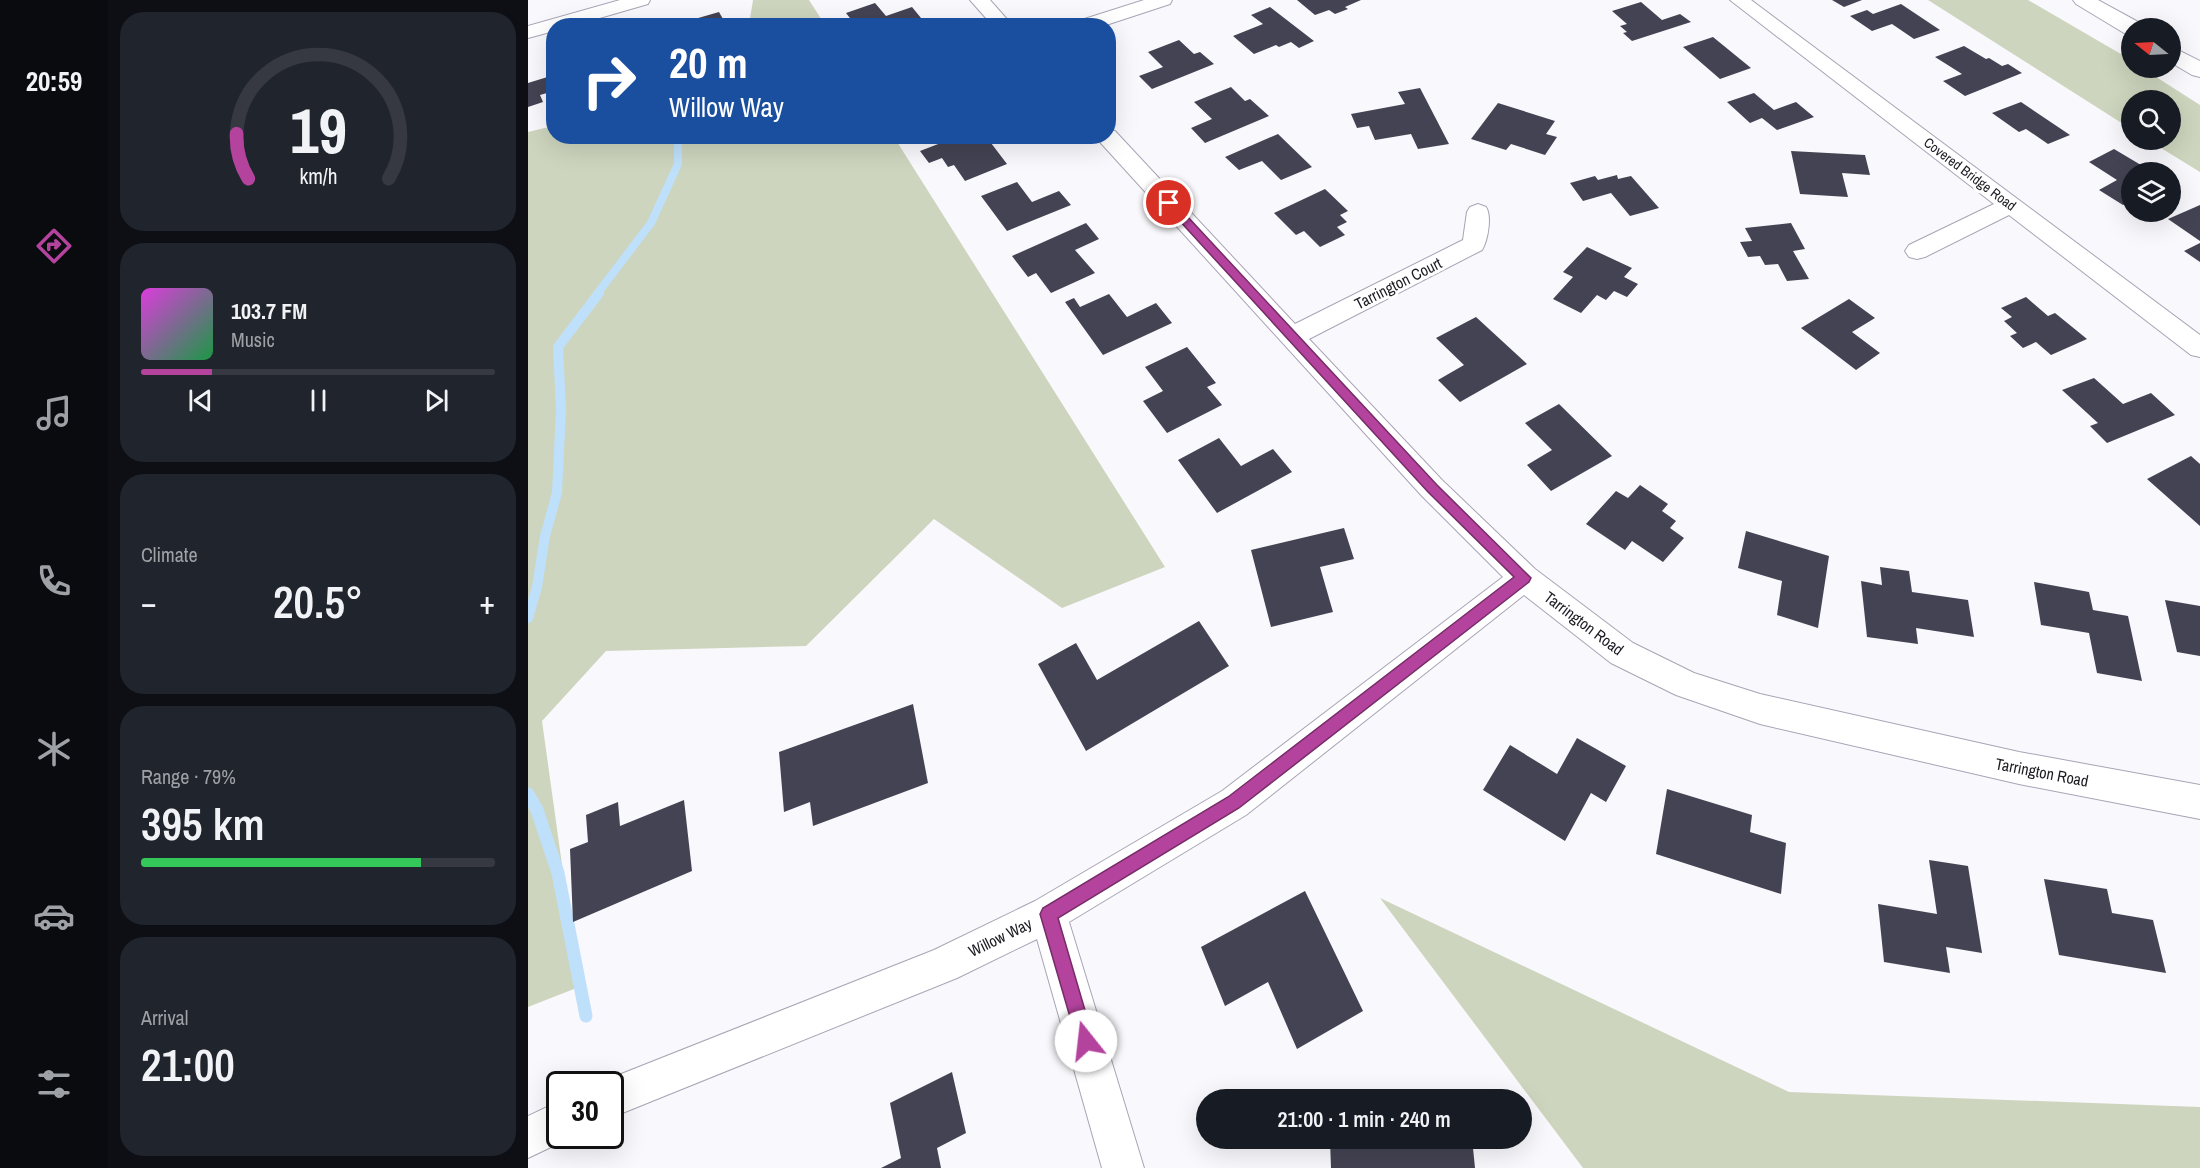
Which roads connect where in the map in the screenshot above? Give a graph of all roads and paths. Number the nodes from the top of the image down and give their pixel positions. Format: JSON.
{"nodes":[{"id":1,"x":641,"y":0,"type":"edge"},
{"id":2,"x":979,"y":0,"type":"edge"},
{"id":3,"x":1163,"y":0,"type":"edge"},
{"id":4,"x":1739,"y":0,"type":"edge"},
{"id":5,"x":2083,"y":0,"type":"edge"},
{"id":6,"x":579,"y":18,"type":"edge"},
{"id":7,"x":996,"y":18,"type":"edge"},
{"id":8,"x":1107,"y":18,"type":"edge"},
{"id":9,"x":2121,"y":22,"type":"edge"},
{"id":10,"x":546,"y":28,"type":"edge"},
{"id":11,"x":528,"y":33,"type":"edge"},
{"id":12,"x":2181,"y":59,"type":"edge"},
{"id":13,"x":2200,"y":70,"type":"edge"},
{"id":14,"x":1114,"y":144,"type":"edge"},
{"id":15,"x":2011,"y":205,"type":"junction"},
{"id":16,"x":1478,"y":212,"type":"dead end"},
{"id":17,"x":1917,"y":251,"type":"dead end"},
{"id":18,"x":1293,"y":336,"type":"junction"},
{"id":19,"x":2200,"y":348,"type":"edge"},
{"id":20,"x":1524,"y":578,"type":"junction"},
{"id":21,"x":2200,"y":802,"type":"edge"},
{"id":22,"x":1048,"y":914,"type":"junction"},
{"id":23,"x":624,"y":1092,"type":"edge"},
{"id":24,"x":546,"y":1128,"type":"edge"},
{"id":25,"x":528,"y":1138,"type":"edge"},
{"id":26,"x":1123,"y":1168,"type":"edge"}],
"edges":[{"from":1,"to":6,"type":"street"},
{"from":2,"to":7,"type":"street"},
{"from":3,"to":8,"type":"street"},
{"from":4,"to":15,"type":"street","name":"Covered Bridge Road"},
{"from":5,"to":9,"type":"highway"},
{"from":10,"to":11,"type":"street"},
{"from":12,"to":13,"type":"highway"},
{"from":14,"to":18,"type":"street","name":"Tarrington Road"},
{"from":15,"to":17,"type":"street"},
{"from":15,"to":19,"type":"street","name":"Covered Bridge Road"},
{"from":16,"to":18,"type":"street","name":"Tarrington Court"},
{"from":18,"to":20,"type":"street","name":"Tarrington Road"},
{"from":20,"to":21,"type":"street","name":"Tarrington Road"},
{"from":20,"to":22,"type":"street","name":"Willow Way"},
{"from":22,"to":23,"type":"street","name":"Willow Way"},
{"from":22,"to":26,"type":"street"},
{"from":24,"to":25,"type":"street"}]}
